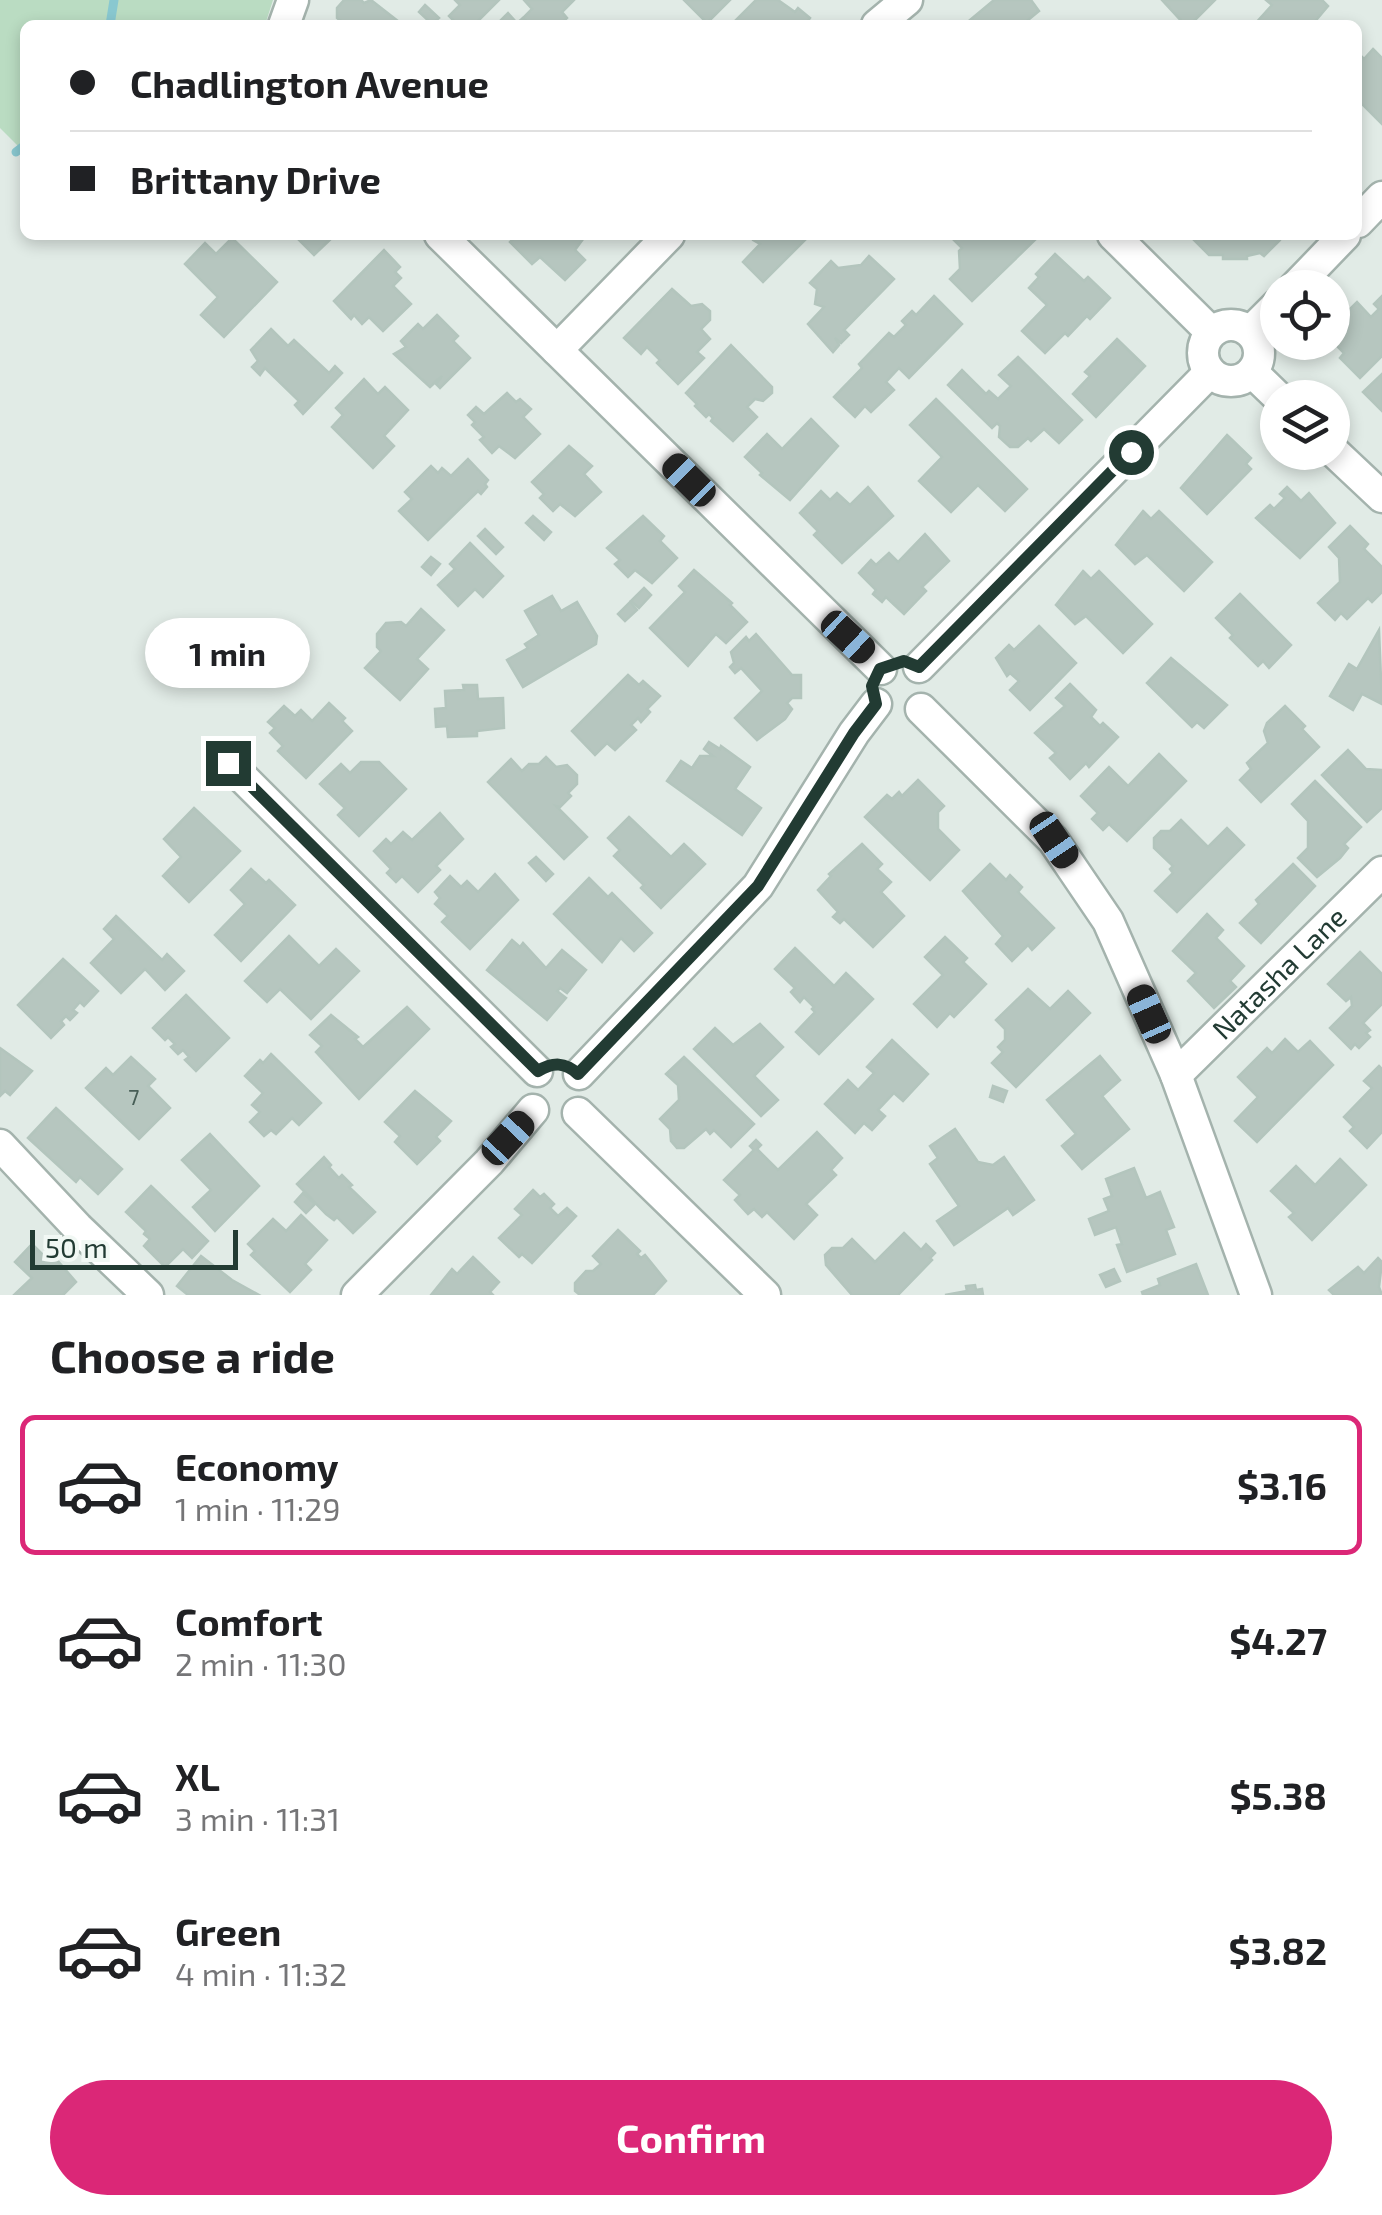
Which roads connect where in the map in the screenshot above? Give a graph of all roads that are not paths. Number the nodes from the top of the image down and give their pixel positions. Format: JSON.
{"nodes":[{"id":1,"x":1382,"y":198,"type":"edge"},
{"id":2,"x":1362,"y":218,"type":"edge"},
{"id":3,"x":445,"y":240,"type":"edge"},
{"id":4,"x":664,"y":240,"type":"edge"},
{"id":5,"x":1118,"y":240,"type":"edge"},
{"id":6,"x":1340,"y":240,"type":"edge"},
{"id":7,"x":1311,"y":270,"type":"edge"},
{"id":8,"x":1260,"y":322,"type":"edge"},
{"id":9,"x":1212,"y":332,"type":"junction"},
{"id":10,"x":1250,"y":332,"type":"junction"},
{"id":11,"x":557,"y":350,"type":"junction"},
{"id":12,"x":1210,"y":372,"type":"junction"},
{"id":13,"x":1252,"y":372,"type":"junction"},
{"id":14,"x":1260,"y":380,"type":"edge"},
{"id":15,"x":1350,"y":467,"type":"edge"},
{"id":16,"x":1382,"y":498,"type":"edge"},
{"id":17,"x":919,"y":667,"type":"junction"},
{"id":18,"x":880,"y":669,"type":"junction"},
{"id":19,"x":876,"y":704,"type":"junction"},
{"id":20,"x":921,"y":709,"type":"junction"},
{"id":21,"x":228,"y":763,"type":"dead end"},
{"id":22,"x":1382,"y":872,"type":"edge"},
{"id":23,"x":538,"y":1071,"type":"junction"},
{"id":24,"x":578,"y":1074,"type":"junction"},
{"id":25,"x":1176,"y":1076,"type":"junction"},
{"id":26,"x":534,"y":1110,"type":"junction"},
{"id":27,"x":578,"y":1113,"type":"junction"},
{"id":28,"x":0,"y":1145,"type":"edge"},
{"id":29,"x":148,"y":1295,"type":"edge"},
{"id":30,"x":357,"y":1295,"type":"edge"},
{"id":31,"x":765,"y":1295,"type":"edge"},
{"id":32,"x":1256,"y":1295,"type":"edge"}],
"edges":[{"from":1,"to":2,"type":"street"},
{"from":3,"to":11,"type":"street"},
{"from":4,"to":11,"type":"street"},
{"from":5,"to":9,"type":"street"},
{"from":6,"to":7,"type":"street"},
{"from":8,"to":10,"type":"street"},
{"from":9,"to":10,"type":"street"},
{"from":9,"to":12,"type":"street"},
{"from":10,"to":13,"type":"street"},
{"from":11,"to":18,"type":"street"},
{"from":12,"to":13,"type":"street"},
{"from":12,"to":17,"type":"street"},
{"from":13,"to":14,"type":"street"},
{"from":15,"to":16,"type":"street"},
{"from":17,"to":18,"type":"street"},
{"from":17,"to":20,"type":"street"},
{"from":18,"to":19,"type":"street"},
{"from":19,"to":20,"type":"street"},
{"from":19,"to":24,"type":"street"},
{"from":20,"to":25,"type":"street"},
{"from":21,"to":23,"type":"street"},
{"from":22,"to":25,"type":"street","name":"Natasha Lane"},
{"from":23,"to":24,"type":"street"},
{"from":23,"to":26,"type":"street"},
{"from":24,"to":27,"type":"street"},
{"from":25,"to":32,"type":"street"},
{"from":26,"to":27,"type":"street"},
{"from":26,"to":30,"type":"street"},
{"from":27,"to":31,"type":"street"},
{"from":28,"to":29,"type":"street"}]}
